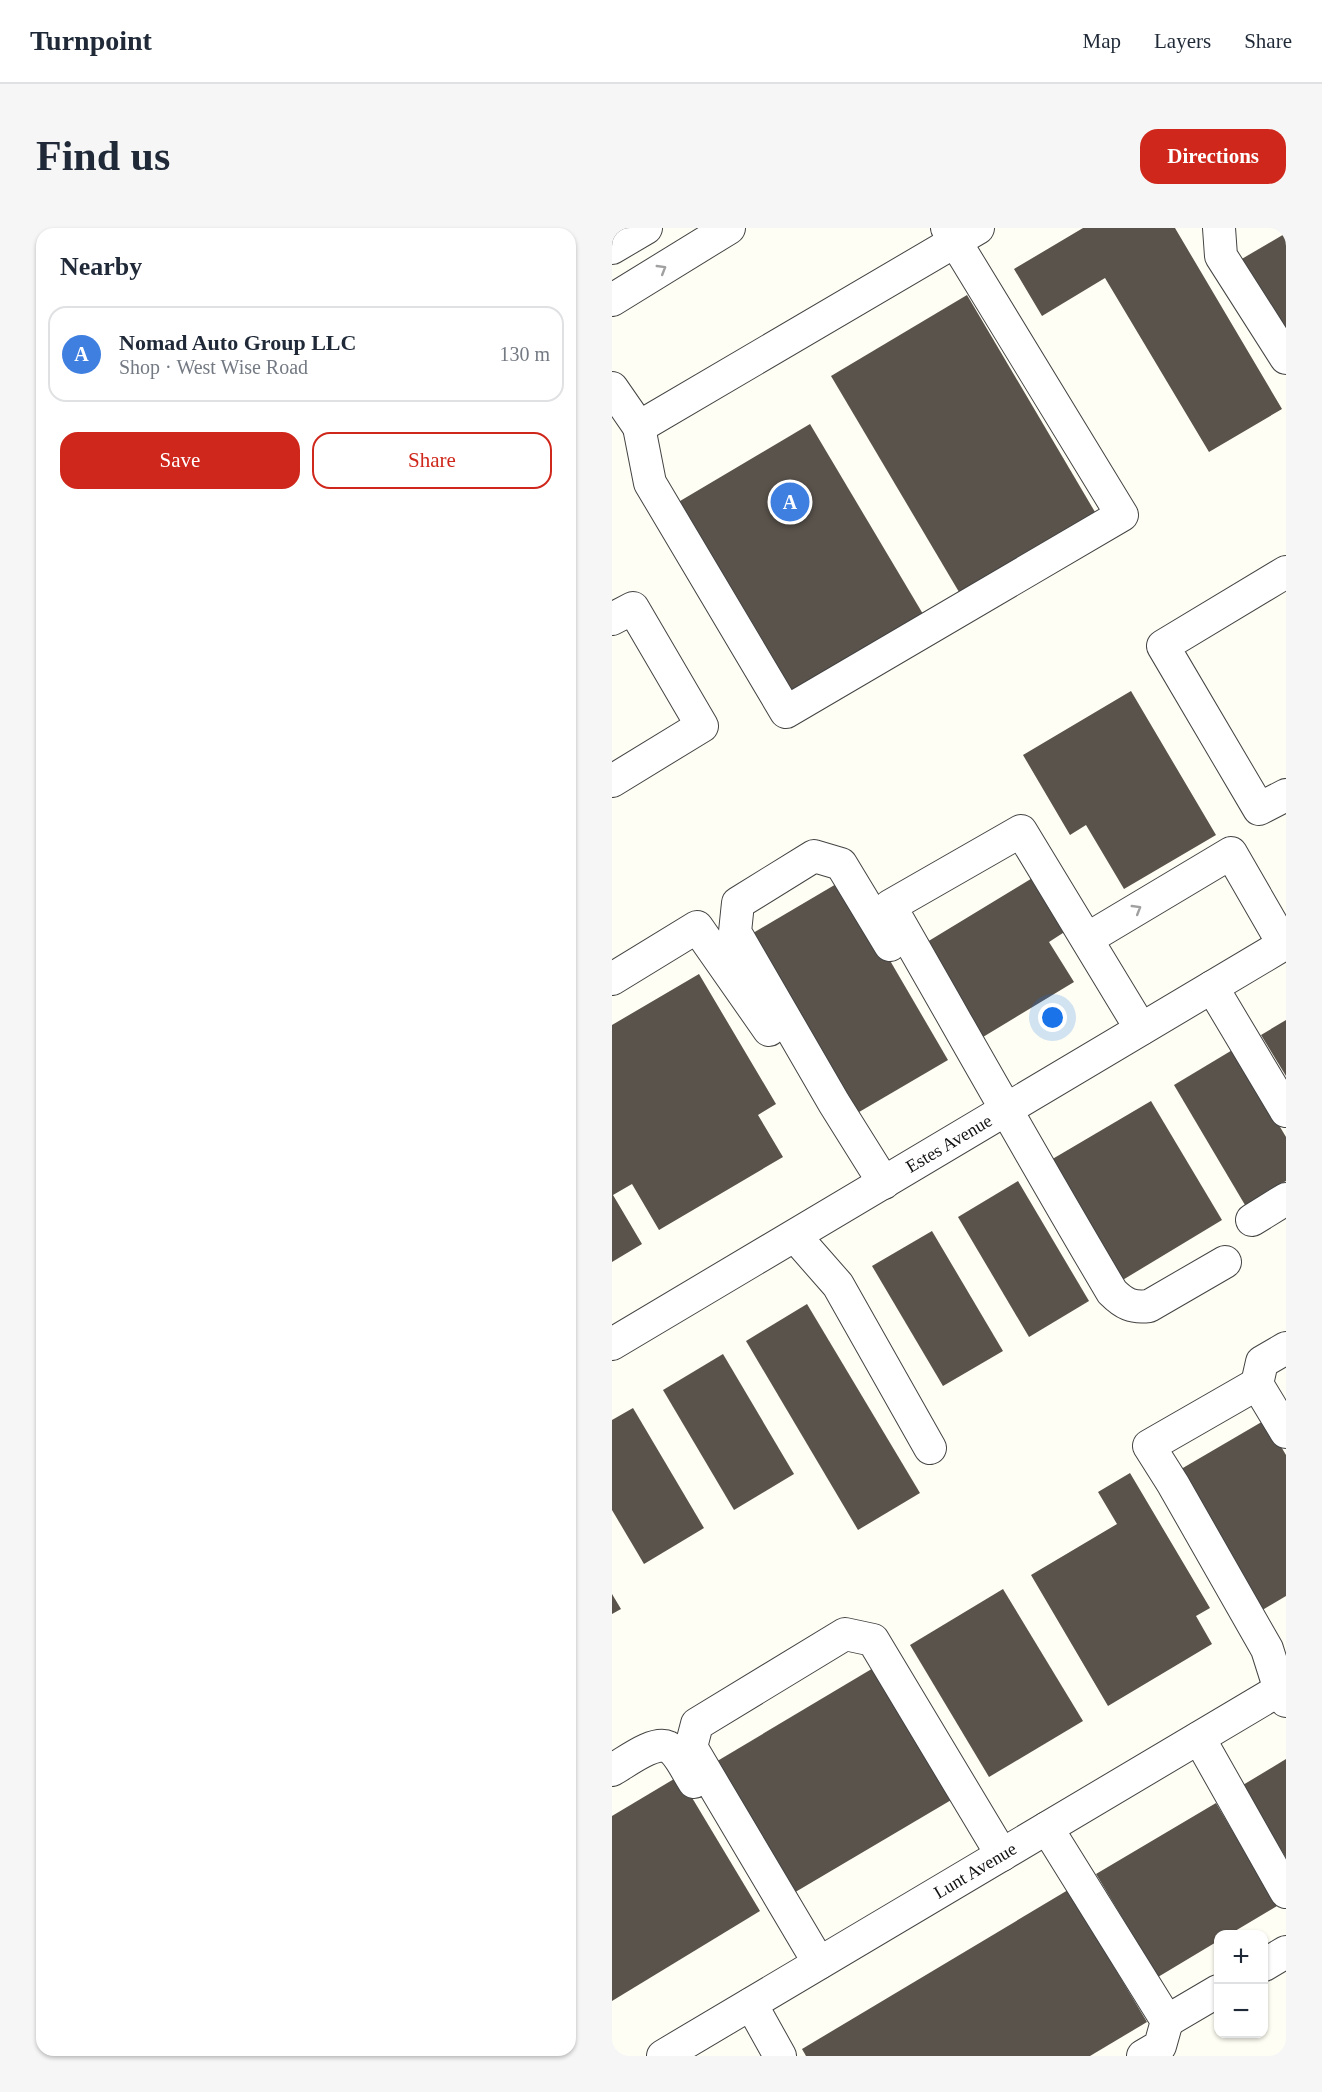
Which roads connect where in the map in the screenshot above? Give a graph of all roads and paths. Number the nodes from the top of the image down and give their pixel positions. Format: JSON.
{"nodes":[{"id":1,"x":646,"y":228,"type":"edge"},
{"id":2,"x":729,"y":228,"type":"edge"},
{"id":3,"x":1219,"y":228,"type":"edge"},
{"id":4,"x":960,"y":233,"type":"edge"},
{"id":5,"x":612,"y":248,"type":"edge"},
{"id":6,"x":612,"y":300,"type":"edge"},
{"id":7,"x":1286,"y":358,"type":"edge"},
{"id":8,"x":612,"y":388,"type":"edge"},
{"id":9,"x":639,"y":427,"type":"junction"},
{"id":10,"x":1286,"y":572,"type":"edge"},
{"id":11,"x":612,"y":619,"type":"edge"},
{"id":12,"x":613,"y":777,"type":"edge"},
{"id":13,"x":1286,"y":795,"type":"edge"},
{"id":14,"x":1087,"y":939,"type":"junction"},
{"id":15,"x":1285,"y":944,"type":"edge"},
{"id":16,"x":612,"y":979,"type":"edge"},
{"id":17,"x":1212,"y":987,"type":"junction"},
{"id":18,"x":1141,"y":1029,"type":"junction"},
{"id":19,"x":1286,"y":1111,"type":"edge"},
{"id":20,"x":1000,"y":1113,"type":"junction"},
{"id":21,"x":878,"y":1186,"type":"junction"},
{"id":22,"x":1286,"y":1199,"type":"edge"},
{"id":23,"x":1252,"y":1220,"type":"dead end"},
{"id":24,"x":795,"y":1236,"type":"junction"},
{"id":25,"x":1225,"y":1262,"type":"dead end"},
{"id":26,"x":612,"y":1344,"type":"edge"},
{"id":27,"x":1286,"y":1348,"type":"edge"},
{"id":28,"x":1257,"y":1384,"type":"junction"},
{"id":29,"x":1286,"y":1432,"type":"edge"},
{"id":30,"x":930,"y":1448,"type":"dead end"},
{"id":31,"x":1284,"y":1692,"type":"edge"},
{"id":32,"x":1199,"y":1738,"type":"junction"},
{"id":33,"x":612,"y":1770,"type":"edge"},
{"id":34,"x":1047,"y":1828,"type":"junction"},
{"id":35,"x":1002,"y":1855,"type":"junction"},
{"id":36,"x":1286,"y":1892,"type":"edge"},
{"id":37,"x":1286,"y":1952,"type":"edge"},
{"id":38,"x":1268,"y":1962,"type":"edge"},
{"id":39,"x":814,"y":1966,"type":"junction"},
{"id":40,"x":1214,"y":1993,"type":"edge"},
{"id":41,"x":751,"y":2004,"type":"junction"},
{"id":42,"x":1167,"y":2021,"type":"junction"},
{"id":43,"x":663,"y":2056,"type":"edge"},
{"id":44,"x":780,"y":2056,"type":"edge"},
{"id":45,"x":1143,"y":2056,"type":"edge"}],
"edges":[{"from":1,"to":5,"type":"street"},
{"from":6,"to":2,"type":"street","one_way":true},
{"from":3,"to":7,"type":"street"},
{"from":4,"to":9,"type":"street"},
{"from":4,"to":9,"type":"street"},
{"from":8,"to":9,"type":"street"},
{"from":10,"to":13,"type":"street"},
{"from":11,"to":12,"type":"street"},
{"from":14,"to":15,"type":"street","one_way":true},
{"from":14,"to":18,"type":"street"},
{"from":14,"to":20,"type":"street"},
{"from":15,"to":17,"type":"street","name":"Estes Avenue"},
{"from":16,"to":21,"type":"street"},
{"from":17,"to":18,"type":"street","name":"Estes Avenue"},
{"from":17,"to":19,"type":"street"},
{"from":18,"to":20,"type":"street","name":"Estes Avenue"},
{"from":20,"to":21,"type":"street","name":"Estes Avenue"},
{"from":20,"to":21,"type":"street"},
{"from":20,"to":25,"type":"street"},
{"from":21,"to":24,"type":"street","name":"Estes Avenue"},
{"from":22,"to":23,"type":"street"},
{"from":24,"to":26,"type":"street","name":"Estes Avenue"},
{"from":24,"to":30,"type":"street"},
{"from":27,"to":28,"type":"street"},
{"from":28,"to":29,"type":"street"},
{"from":28,"to":31,"type":"street"},
{"from":31,"to":32,"type":"street","name":"Lunt Avenue"},
{"from":32,"to":34,"type":"street","name":"Lunt Avenue"},
{"from":32,"to":36,"type":"street"},
{"from":33,"to":39,"type":"street"},
{"from":34,"to":35,"type":"street","name":"Lunt Avenue"},
{"from":34,"to":42,"type":"street"},
{"from":35,"to":39,"type":"street","name":"Lunt Avenue"},
{"from":35,"to":39,"type":"street"},
{"from":37,"to":38,"type":"street"},
{"from":39,"to":41,"type":"street","name":"Lunt Avenue"},
{"from":40,"to":42,"type":"street"},
{"from":41,"to":43,"type":"street","name":"Lunt Avenue"},
{"from":41,"to":44,"type":"street"},
{"from":42,"to":45,"type":"street"}]}
